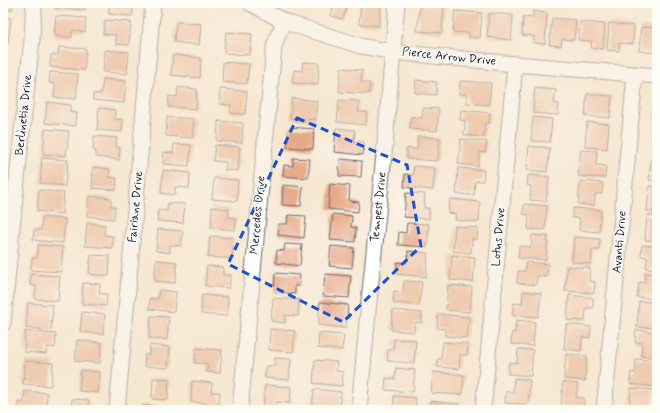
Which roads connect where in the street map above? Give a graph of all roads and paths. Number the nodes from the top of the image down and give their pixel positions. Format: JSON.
{"nodes":[{"id":1,"x":34,"y":3,"type":"edge"},
{"id":2,"x":153,"y":3,"type":"edge"},
{"id":3,"x":250,"y":3,"type":"edge"},
{"id":4,"x":397,"y":3,"type":"edge"},
{"id":5,"x":285,"y":22,"type":"junction"},
{"id":6,"x":393,"y":52,"type":"junction"},
{"id":7,"x":515,"y":64,"type":"junction"},
{"id":8,"x":635,"y":75,"type":"junction"},
{"id":9,"x":657,"y":76,"type":"edge"},
{"id":10,"x":3,"y":323,"type":"edge"},
{"id":11,"x":117,"y":410,"type":"edge"},
{"id":12,"x":240,"y":410,"type":"edge"},
{"id":13,"x":359,"y":410,"type":"edge"},
{"id":14,"x":483,"y":410,"type":"edge"},
{"id":15,"x":604,"y":410,"type":"edge"}],
"edges":[{"from":1,"to":10,"type":"street","name":"Berlinetia Drive"},
{"from":2,"to":11,"type":"street","name":"Fairlane Drive"},
{"from":3,"to":5,"type":"street","name":"Pierce Arrow Drive"},
{"from":4,"to":6,"type":"street","name":"Tempest Drive"},
{"from":5,"to":6,"type":"street","name":"Pierce Arrow Drive"},
{"from":5,"to":12,"type":"street","name":"Mercedes Drive"},
{"from":6,"to":7,"type":"street","name":"Pierce Arrow Drive"},
{"from":6,"to":13,"type":"street","name":"Tempest Drive"},
{"from":7,"to":8,"type":"street","name":"Pierce Arrow Drive"},
{"from":7,"to":14,"type":"street","name":"Lotus Drive"},
{"from":8,"to":9,"type":"street","name":"Pierce Arrow Drive"},
{"from":8,"to":15,"type":"street","name":"Avanti Drive"}]}
